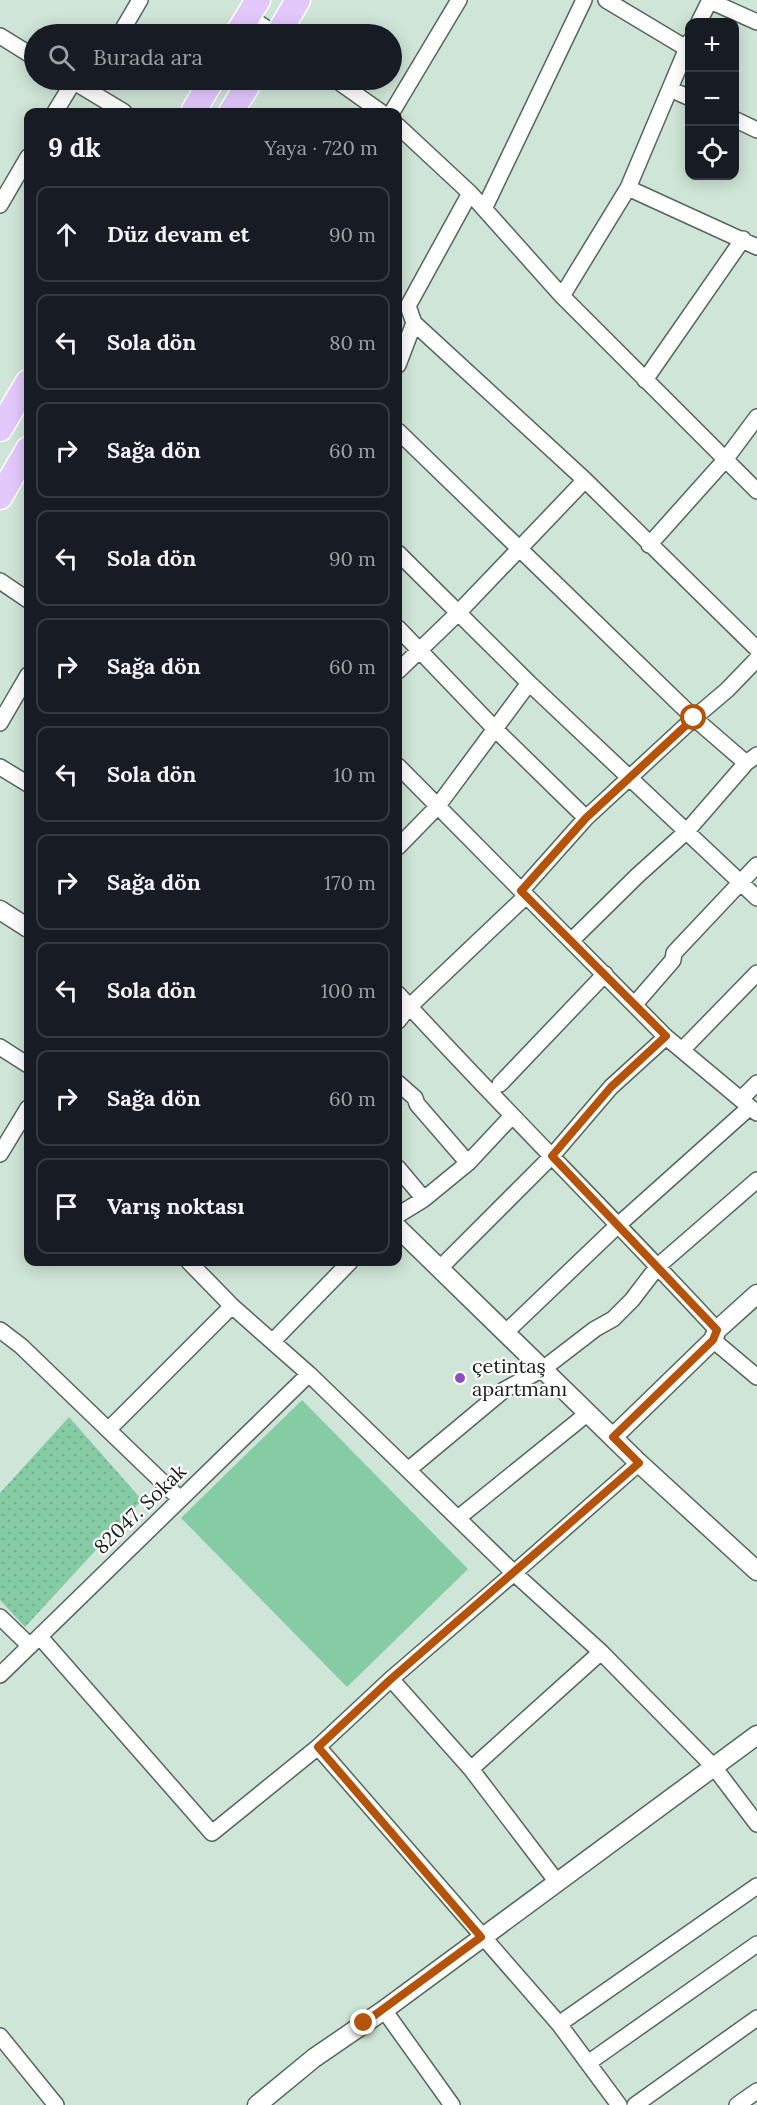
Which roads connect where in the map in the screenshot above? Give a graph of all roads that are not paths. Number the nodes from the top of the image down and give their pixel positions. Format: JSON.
{"nodes":[{"id":1,"x":140,"y":0,"type":"edge"},
{"id":2,"x":298,"y":0,"type":"edge"},
{"id":3,"x":459,"y":0,"type":"edge"},
{"id":4,"x":584,"y":0,"type":"edge"},
{"id":5,"x":606,"y":0,"type":"edge"},
{"id":6,"x":710,"y":0,"type":"edge"},
{"id":7,"x":701,"y":18,"type":"edge"},
{"id":8,"x":757,"y":22,"type":"edge"},
{"id":9,"x":126,"y":24,"type":"edge"},
{"id":10,"x":282,"y":24,"type":"edge"},
{"id":11,"x":0,"y":36,"type":"edge"},
{"id":12,"x":685,"y":43,"type":"edge"},
{"id":13,"x":24,"y":51,"type":"edge"},
{"id":14,"x":685,"y":52,"type":"edge"},
{"id":15,"x":670,"y":89,"type":"junction"},
{"id":16,"x":67,"y":90,"type":"edge"},
{"id":17,"x":97,"y":90,"type":"edge"},
{"id":18,"x":206,"y":90,"type":"edge"},
{"id":19,"x":245,"y":90,"type":"edge"},
{"id":20,"x":350,"y":90,"type":"edge"},
{"id":21,"x":685,"y":96,"type":"edge"},
{"id":22,"x":57,"y":108,"type":"edge"},
{"id":23,"x":119,"y":108,"type":"edge"},
{"id":24,"x":195,"y":108,"type":"edge"},
{"id":25,"x":234,"y":108,"type":"edge"},
{"id":26,"x":375,"y":108,"type":"edge"},
{"id":27,"x":394,"y":108,"type":"edge"},
{"id":28,"x":739,"y":121,"type":"edge"},
{"id":29,"x":402,"y":130,"type":"edge"},
{"id":30,"x":757,"y":130,"type":"edge"},
{"id":31,"x":24,"y":164,"type":"edge"},
{"id":32,"x":628,"y":188,"type":"junction"},
{"id":33,"x":470,"y":193,"type":"junction"},
{"id":34,"x":0,"y":205,"type":"edge"},
{"id":35,"x":484,"y":209,"type":"junction"},
{"id":36,"x":750,"y":243,"type":"edge"},
{"id":37,"x":562,"y":296,"type":"junction"},
{"id":38,"x":403,"y":303,"type":"edge"},
{"id":39,"x":414,"y":323,"type":"junction"},
{"id":40,"x":402,"y":353,"type":"edge"},
{"id":41,"x":645,"y":380,"type":"junction"},
{"id":42,"x":24,"y":389,"type":"edge"},
{"id":43,"x":757,"y":417,"type":"edge"},
{"id":44,"x":0,"y":429,"type":"edge"},
{"id":45,"x":402,"y":435,"type":"edge"},
{"id":46,"x":24,"y":456,"type":"edge"},
{"id":47,"x":725,"y":460,"type":"junction"},
{"id":48,"x":585,"y":480,"type":"junction"},
{"id":49,"x":757,"y":491,"type":"edge"},
{"id":50,"x":0,"y":497,"type":"edge"},
{"id":51,"x":650,"y":545,"type":"junction"},
{"id":52,"x":521,"y":549,"type":"junction"},
{"id":53,"x":402,"y":557,"type":"edge"},
{"id":54,"x":0,"y":581,"type":"edge"},
{"id":55,"x":24,"y":597,"type":"edge"},
{"id":56,"x":458,"y":614,"type":"junction"},
{"id":57,"x":402,"y":632,"type":"edge"},
{"id":58,"x":420,"y":649,"type":"junction"},
{"id":59,"x":757,"y":649,"type":"edge"},
{"id":60,"x":757,"y":659,"type":"edge"},
{"id":61,"x":402,"y":667,"type":"edge"},
{"id":62,"x":24,"y":682,"type":"edge"},
{"id":63,"x":529,"y":683,"type":"junction"},
{"id":64,"x":694,"y":718,"type":"junction"},
{"id":65,"x":0,"y":723,"type":"edge"},
{"id":66,"x":495,"y":729,"type":"junction"},
{"id":67,"x":751,"y":759,"type":"edge"},
{"id":68,"x":0,"y":767,"type":"edge"},
{"id":69,"x":402,"y":770,"type":"edge"},
{"id":70,"x":631,"y":778,"type":"junction"},
{"id":71,"x":24,"y":782,"type":"edge"},
{"id":72,"x":437,"y":807,"type":"junction"},
{"id":73,"x":586,"y":818,"type":"junction"},
{"id":74,"x":687,"y":831,"type":"junction"},
{"id":75,"x":402,"y":843,"type":"edge"},
{"id":76,"x":757,"y":865,"type":"edge"},
{"id":77,"x":740,"y":882,"type":"junction"},
{"id":78,"x":524,"y":893,"type":"junction"},
{"id":79,"x":757,"y":898,"type":"edge"},
{"id":80,"x":0,"y":910,"type":"edge"},
{"id":81,"x":24,"y":925,"type":"edge"},
{"id":82,"x":572,"y":940,"type":"junction"},
{"id":83,"x":757,"y":973,"type":"edge"},
{"id":84,"x":605,"y":974,"type":"junction"},
{"id":85,"x":402,"y":999,"type":"edge"},
{"id":86,"x":634,"y":1004,"type":"junction"},
{"id":87,"x":409,"y":1007,"type":"junction"},
{"id":88,"x":402,"y":1016,"type":"edge"},
{"id":89,"x":666,"y":1036,"type":"junction"},
{"id":90,"x":0,"y":1047,"type":"edge"},
{"id":91,"x":683,"y":1049,"type":"junction"},
{"id":92,"x":24,"y":1062,"type":"edge"},
{"id":93,"x":757,"y":1083,"type":"edge"},
{"id":94,"x":500,"y":1084,"type":"dead end"},
{"id":95,"x":402,"y":1087,"type":"edge"},
{"id":96,"x":749,"y":1107,"type":"edge"},
{"id":97,"x":512,"y":1116,"type":"junction"},
{"id":98,"x":24,"y":1119,"type":"edge"},
{"id":99,"x":0,"y":1154,"type":"edge"},
{"id":100,"x":552,"y":1156,"type":"junction"},
{"id":101,"x":468,"y":1163,"type":"junction"},
{"id":102,"x":402,"y":1173,"type":"edge"},
{"id":103,"x":757,"y":1180,"type":"edge"},
{"id":104,"x":424,"y":1199,"type":"junction"},
{"id":105,"x":402,"y":1213,"type":"edge"},
{"id":106,"x":617,"y":1226,"type":"junction"},
{"id":107,"x":402,"y":1232,"type":"edge"},
{"id":108,"x":193,"y":1266,"type":"edge"},
{"id":109,"x":346,"y":1266,"type":"edge"},
{"id":110,"x":658,"y":1266,"type":"junction"},
{"id":111,"x":440,"y":1268,"type":"junction"},
{"id":112,"x":757,"y":1294,"type":"edge"},
{"id":113,"x":232,"y":1306,"type":"junction"},
{"id":114,"x":0,"y":1330,"type":"edge"},
{"id":115,"x":506,"y":1332,"type":"junction"},
{"id":116,"x":715,"y":1335,"type":"junction"},
{"id":117,"x":273,"y":1341,"type":"junction"},
{"id":118,"x":543,"y":1369,"type":"junction"},
{"id":119,"x":309,"y":1374,"type":"junction"},
{"id":120,"x":757,"y":1377,"type":"edge"},
{"id":121,"x":588,"y":1413,"type":"junction"},
{"id":122,"x":108,"y":1430,"type":"junction"},
{"id":123,"x":613,"y":1437,"type":"junction"},
{"id":124,"x":639,"y":1463,"type":"junction"},
{"id":125,"x":408,"y":1470,"type":"junction"},
{"id":126,"x":180,"y":1499,"type":"junction"},
{"id":127,"x":458,"y":1518,"type":"junction"},
{"id":128,"x":757,"y":1571,"type":"edge"},
{"id":129,"x":514,"y":1573,"type":"junction"},
{"id":130,"x":0,"y":1617,"type":"edge"},
{"id":131,"x":35,"y":1641,"type":"junction"},
{"id":132,"x":601,"y":1652,"type":"junction"},
{"id":133,"x":0,"y":1675,"type":"edge"},
{"id":134,"x":391,"y":1679,"type":"junction"},
{"id":135,"x":757,"y":1735,"type":"edge"},
{"id":136,"x":318,"y":1747,"type":"junction"},
{"id":137,"x":714,"y":1767,"type":"junction"},
{"id":138,"x":471,"y":1768,"type":"junction"},
{"id":139,"x":757,"y":1824,"type":"edge"},
{"id":140,"x":557,"y":1882,"type":"junction"},
{"id":141,"x":757,"y":1886,"type":"edge"},
{"id":142,"x":481,"y":1937,"type":"junction"},
{"id":143,"x":757,"y":1944,"type":"edge"},
{"id":144,"x":384,"y":2010,"type":"junction"},
{"id":145,"x":757,"y":2018,"type":"edge"},
{"id":146,"x":559,"y":2024,"type":"junction"},
{"id":147,"x":0,"y":2036,"type":"edge"},
{"id":148,"x":588,"y":2063,"type":"junction"},
{"id":149,"x":757,"y":2091,"type":"edge"},
{"id":150,"x":56,"y":2105,"type":"edge"},
{"id":151,"x":257,"y":2105,"type":"edge"},
{"id":152,"x":452,"y":2105,"type":"edge"},
{"id":153,"x":619,"y":2105,"type":"edge"},
{"id":154,"x":635,"y":2105,"type":"edge"},
{"id":155,"x":737,"y":2105,"type":"edge"}],
"edges":[{"from":1,"to":9,"type":"street"},
{"from":2,"to":10,"type":"main road"},
{"from":3,"to":27,"type":"street"},
{"from":4,"to":35,"type":"street"},
{"from":5,"to":12,"type":"street"},
{"from":6,"to":7,"type":"street"},
{"from":6,"to":8,"type":"street"},
{"from":11,"to":13,"type":"street"},
{"from":14,"to":15,"type":"street"},
{"from":15,"to":21,"type":"street"},
{"from":15,"to":32,"type":"street"},
{"from":16,"to":22,"type":"street"},
{"from":17,"to":23,"type":"street"},
{"from":18,"to":24,"type":"main road"},
{"from":19,"to":25,"type":"main road"},
{"from":20,"to":26,"type":"street"},
{"from":28,"to":30,"type":"street"},
{"from":29,"to":33,"type":"street"},
{"from":31,"to":34,"type":"street"},
{"from":32,"to":36,"type":"street"},
{"from":32,"to":37,"type":"street"},
{"from":33,"to":35,"type":"street"},
{"from":33,"to":38,"type":"street"},
{"from":35,"to":37,"type":"street"},
{"from":36,"to":41,"type":"street"},
{"from":37,"to":41,"type":"street"},
{"from":38,"to":39,"type":"street"},
{"from":39,"to":40,"type":"street"},
{"from":39,"to":48,"type":"street"},
{"from":41,"to":47,"type":"street"},
{"from":42,"to":44,"type":"main road"},
{"from":43,"to":47,"type":"street"},
{"from":45,"to":52,"type":"street"},
{"from":46,"to":50,"type":"main road"},
{"from":47,"to":49,"type":"street"},
{"from":47,"to":51,"type":"street"},
{"from":48,"to":51,"type":"street"},
{"from":48,"to":52,"type":"street"},
{"from":51,"to":59,"type":"street"},
{"from":52,"to":56,"type":"street"},
{"from":52,"to":64,"type":"street"},
{"from":53,"to":56,"type":"street"},
{"from":54,"to":55,"type":"street"},
{"from":56,"to":58,"type":"street"},
{"from":56,"to":63,"type":"street"},
{"from":57,"to":58,"type":"street"},
{"from":58,"to":61,"type":"street"},
{"from":58,"to":66,"type":"street"},
{"from":60,"to":64,"type":"street"},
{"from":62,"to":65,"type":"street"},
{"from":63,"to":66,"type":"street"},
{"from":63,"to":70,"type":"street"},
{"from":64,"to":67,"type":"street"},
{"from":64,"to":70,"type":"street"},
{"from":66,"to":72,"type":"street"},
{"from":66,"to":73,"type":"street"},
{"from":67,"to":74,"type":"street"},
{"from":68,"to":71,"type":"street"},
{"from":69,"to":72,"type":"street"},
{"from":70,"to":73,"type":"street"},
{"from":70,"to":74,"type":"street"},
{"from":72,"to":75,"type":"street"},
{"from":72,"to":78,"type":"street"},
{"from":73,"to":78,"type":"street"},
{"from":74,"to":77,"type":"street"},
{"from":74,"to":82,"type":"street"},
{"from":76,"to":77,"type":"street"},
{"from":77,"to":79,"type":"street"},
{"from":77,"to":86,"type":"street"},
{"from":78,"to":82,"type":"street"},
{"from":78,"to":87,"type":"street"},
{"from":80,"to":81,"type":"street"},
{"from":82,"to":84,"type":"street"},
{"from":83,"to":91,"type":"street"},
{"from":84,"to":86,"type":"street"},
{"from":84,"to":94,"type":"street"},
{"from":85,"to":87,"type":"street"},
{"from":86,"to":89,"type":"street"},
{"from":87,"to":88,"type":"street"},
{"from":87,"to":97,"type":"street"},
{"from":89,"to":91,"type":"street"},
{"from":89,"to":100,"type":"street"},
{"from":90,"to":92,"type":"street"},
{"from":91,"to":96,"type":"street"},
{"from":93,"to":96,"type":"street"},
{"from":95,"to":101,"type":"street"},
{"from":96,"to":106,"type":"street"},
{"from":97,"to":100,"type":"street"},
{"from":97,"to":101,"type":"street"},
{"from":98,"to":99,"type":"street"},
{"from":100,"to":106,"type":"street"},
{"from":100,"to":111,"type":"street"},
{"from":101,"to":104,"type":"street"},
{"from":102,"to":104,"type":"street"},
{"from":103,"to":110,"type":"street"},
{"from":104,"to":105,"type":"street"},
{"from":106,"to":110,"type":"street"},
{"from":106,"to":115,"type":"street"},
{"from":107,"to":111,"type":"street"},
{"from":108,"to":113,"type":"street"},
{"from":109,"to":117,"type":"street"},
{"from":110,"to":116,"type":"street"},
{"from":110,"to":118,"type":"street"},
{"from":111,"to":115,"type":"street"},
{"from":112,"to":116,"type":"street"},
{"from":113,"to":117,"type":"street"},
{"from":113,"to":122,"type":"street"},
{"from":114,"to":122,"type":"street"},
{"from":115,"to":118,"type":"street"},
{"from":116,"to":120,"type":"street"},
{"from":116,"to":123,"type":"street"},
{"from":117,"to":119,"type":"street"},
{"from":118,"to":121,"type":"street"},
{"from":118,"to":125,"type":"street"},
{"from":119,"to":125,"type":"street"},
{"from":119,"to":126,"type":"street","name":"82047. Sokak"},
{"from":121,"to":123,"type":"street"},
{"from":121,"to":127,"type":"street"},
{"from":122,"to":126,"type":"street"},
{"from":123,"to":124,"type":"street"},
{"from":124,"to":128,"type":"street"},
{"from":124,"to":129,"type":"street"},
{"from":125,"to":127,"type":"street"},
{"from":126,"to":131,"type":"street","name":"82047. Sokak"},
{"from":127,"to":129,"type":"street"},
{"from":129,"to":132,"type":"street"},
{"from":129,"to":134,"type":"street"},
{"from":130,"to":131,"type":"street"},
{"from":131,"to":133,"type":"street","name":"82047. Sokak"},
{"from":131,"to":136,"type":"street"},
{"from":132,"to":137,"type":"street"},
{"from":132,"to":138,"type":"street"},
{"from":134,"to":136,"type":"street"},
{"from":134,"to":138,"type":"street"},
{"from":135,"to":137,"type":"street"},
{"from":136,"to":142,"type":"street"},
{"from":137,"to":139,"type":"street"},
{"from":137,"to":140,"type":"street"},
{"from":138,"to":140,"type":"street"},
{"from":140,"to":142,"type":"street"},
{"from":141,"to":146,"type":"street"},
{"from":142,"to":144,"type":"street"},
{"from":142,"to":146,"type":"street"},
{"from":143,"to":148,"type":"street"},
{"from":144,"to":151,"type":"street"},
{"from":144,"to":152,"type":"street"},
{"from":145,"to":154,"type":"street"},
{"from":146,"to":148,"type":"street"},
{"from":147,"to":150,"type":"street"},
{"from":148,"to":153,"type":"street"},
{"from":149,"to":155,"type":"street"}]}
